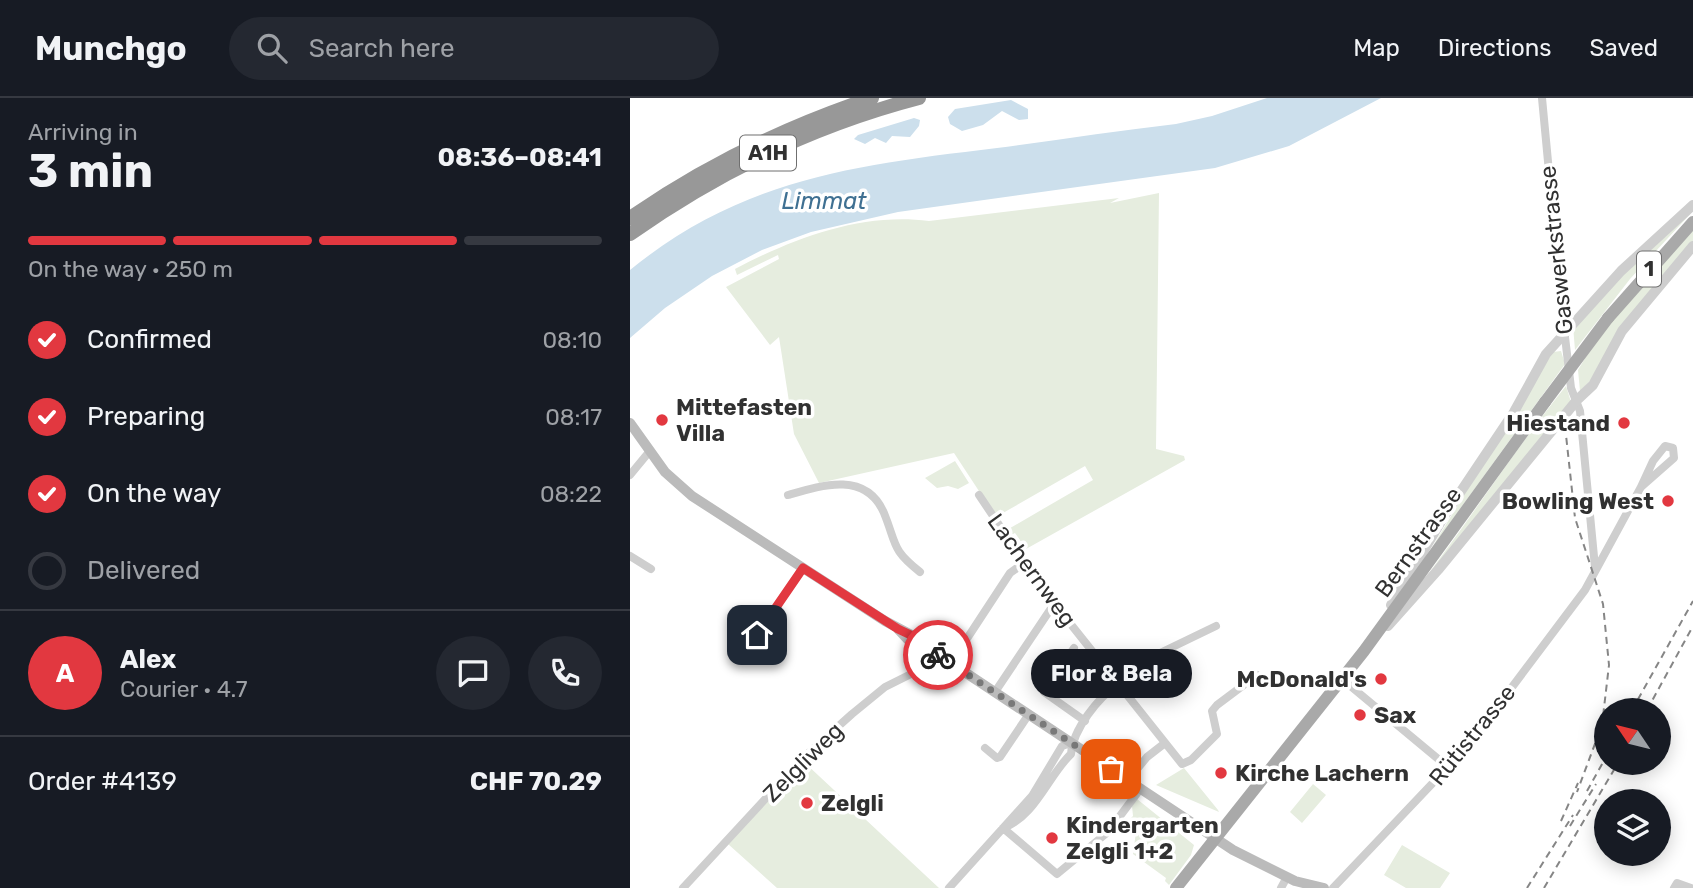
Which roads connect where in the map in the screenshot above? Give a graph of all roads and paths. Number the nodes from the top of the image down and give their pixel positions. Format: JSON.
{"nodes":[{"id":1,"x":872,"y":98,"type":"edge"},
{"id":2,"x":919,"y":98,"type":"edge"},
{"id":3,"x":1542,"y":98,"type":"edge"},
{"id":4,"x":1693,"y":205,"type":"edge"},
{"id":5,"x":630,"y":218,"type":"edge"},
{"id":6,"x":1693,"y":222,"type":"edge"},
{"id":7,"x":630,"y":234,"type":"edge"},
{"id":8,"x":1693,"y":246,"type":"edge"},
{"id":9,"x":1561,"y":307,"type":"junction"},
{"id":10,"x":1583,"y":313,"type":"junction"},
{"id":11,"x":1564,"y":332,"type":"junction"},
{"id":12,"x":1577,"y":400,"type":"junction"},
{"id":13,"x":630,"y":423,"type":"edge"},
{"id":14,"x":649,"y":452,"type":"junction"},
{"id":15,"x":630,"y":475,"type":"edge"},
{"id":16,"x":1641,"y":487,"type":"junction"},
{"id":17,"x":788,"y":495,"type":"dead end"},
{"id":18,"x":979,"y":495,"type":"dead end"},
{"id":19,"x":630,"y":556,"type":"edge"},
{"id":20,"x":1024,"y":563,"type":"junction"},
{"id":21,"x":803,"y":568,"type":"junction"},
{"id":22,"x":651,"y":569,"type":"dead end"},
{"id":23,"x":1596,"y":570,"type":"junction"},
{"id":24,"x":920,"y":572,"type":"dead end"},
{"id":25,"x":1054,"y":604,"type":"junction"},
{"id":26,"x":1388,"y":619,"type":"junction"},
{"id":27,"x":1216,"y":626,"type":"dead end"},
{"id":28,"x":757,"y":635,"type":"dead end"},
{"id":29,"x":1368,"y":646,"type":"junction"},
{"id":30,"x":1074,"y":648,"type":"dead end"},
{"id":31,"x":935,"y":654,"type":"junction"},
{"id":32,"x":951,"y":663,"type":"junction"},
{"id":33,"x":1257,"y":675,"type":"dead end"},
{"id":34,"x":1342,"y":679,"type":"junction"},
{"id":35,"x":1117,"y":682,"type":"junction"},
{"id":36,"x":995,"y":692,"type":"junction"},
{"id":37,"x":1029,"y":714,"type":"junction"},
{"id":38,"x":1085,"y":721,"type":"junction"},
{"id":39,"x":1072,"y":743,"type":"junction"},
{"id":40,"x":1166,"y":743,"type":"junction"},
{"id":41,"x":985,"y":748,"type":"dead end"},
{"id":42,"x":1449,"y":768,"type":"junction"},
{"id":43,"x":1128,"y":780,"type":"junction"},
{"id":44,"x":1141,"y":788,"type":"junction"},
{"id":45,"x":1003,"y":828,"type":"junction"},
{"id":46,"x":1216,"y":839,"type":"junction"},
{"id":47,"x":1287,"y":877,"type":"junction"},
{"id":48,"x":683,"y":888,"type":"edge"},
{"id":49,"x":949,"y":888,"type":"edge"},
{"id":50,"x":1177,"y":888,"type":"edge"},
{"id":51,"x":1281,"y":888,"type":"edge"},
{"id":52,"x":1324,"y":888,"type":"edge"},
{"id":53,"x":1333,"y":888,"type":"edge"},
{"id":54,"x":1674,"y":888,"type":"edge"},
{"id":55,"x":1691,"y":888,"type":"edge"}],
"edges":[{"from":1,"to":5,"type":"highway","number":"A1H"},
{"from":2,"to":7,"type":"highway","number":"A1H"},
{"from":3,"to":9,"type":"street","name":"Gaswerkstrasse"},
{"from":4,"to":10,"type":"street"},
{"from":6,"to":26,"type":"main road","name":"Bernstrasse","number":"1","bridge":true},
{"from":8,"to":12,"type":"street"},
{"from":9,"to":10,"type":"street"},
{"from":9,"to":11,"type":"street","name":"Gaswerkstrasse"},
{"from":10,"to":11,"type":"street"},
{"from":11,"to":12,"type":"street","name":"Gaswerkstrasse"},
{"from":11,"to":26,"type":"street"},
{"from":12,"to":23,"type":"street"},
{"from":12,"to":29,"type":"street"},
{"from":13,"to":14,"type":"main road"},
{"from":14,"to":15,"type":"street"},
{"from":14,"to":21,"type":"main road"},
{"from":16,"to":16,"type":"street","name":"Rütistrasse"},
{"from":16,"to":23,"type":"street","name":"Rütistrasse"},
{"from":17,"to":24,"type":"street"},
{"from":18,"to":20,"type":"street","name":"Lachernweg"},
{"from":19,"to":22,"type":"street"},
{"from":20,"to":25,"type":"street","name":"Lachernweg"},
{"from":20,"to":32,"type":"street"},
{"from":21,"to":28,"type":"street"},
{"from":21,"to":31,"type":"main road"},
{"from":23,"to":42,"type":"street","name":"Rütistrasse"},
{"from":25,"to":35,"type":"street","name":"Lachernweg"},
{"from":25,"to":36,"type":"street"},
{"from":26,"to":29,"type":"main road","name":"Bernstrasse","number":"1"},
{"from":27,"to":35,"type":"street"},
{"from":29,"to":34,"type":"main road","name":"Bernstrasse","number":"1"},
{"from":30,"to":38,"type":"street"},
{"from":31,"to":32,"type":"main road"},
{"from":31,"to":48,"type":"street","name":"Zelgliweg"},
{"from":32,"to":36,"type":"main road"},
{"from":33,"to":40,"type":"street","name":"Lachernweg"},
{"from":34,"to":42,"type":"street"},
{"from":34,"to":46,"type":"main road","name":"Bernstrasse","number":"1"},
{"from":35,"to":38,"type":"street"},
{"from":35,"to":40,"type":"street","name":"Lachernweg"},
{"from":36,"to":37,"type":"main road"},
{"from":37,"to":39,"type":"main road"},
{"from":37,"to":41,"type":"street"},
{"from":38,"to":39,"type":"street"},
{"from":39,"to":43,"type":"main road"},
{"from":39,"to":45,"type":"street"},
{"from":40,"to":43,"type":"street"},
{"from":42,"to":53,"type":"street","name":"Rütistrasse"},
{"from":43,"to":44,"type":"main road"},
{"from":44,"to":45,"type":"street"},
{"from":44,"to":46,"type":"main road"},
{"from":45,"to":49,"type":"street"},
{"from":46,"to":47,"type":"main road"},
{"from":46,"to":50,"type":"main road","name":"Bernstrasse","number":"1"},
{"from":47,"to":51,"type":"street"},
{"from":47,"to":52,"type":"main road"},
{"from":54,"to":55,"type":"street"}]}
